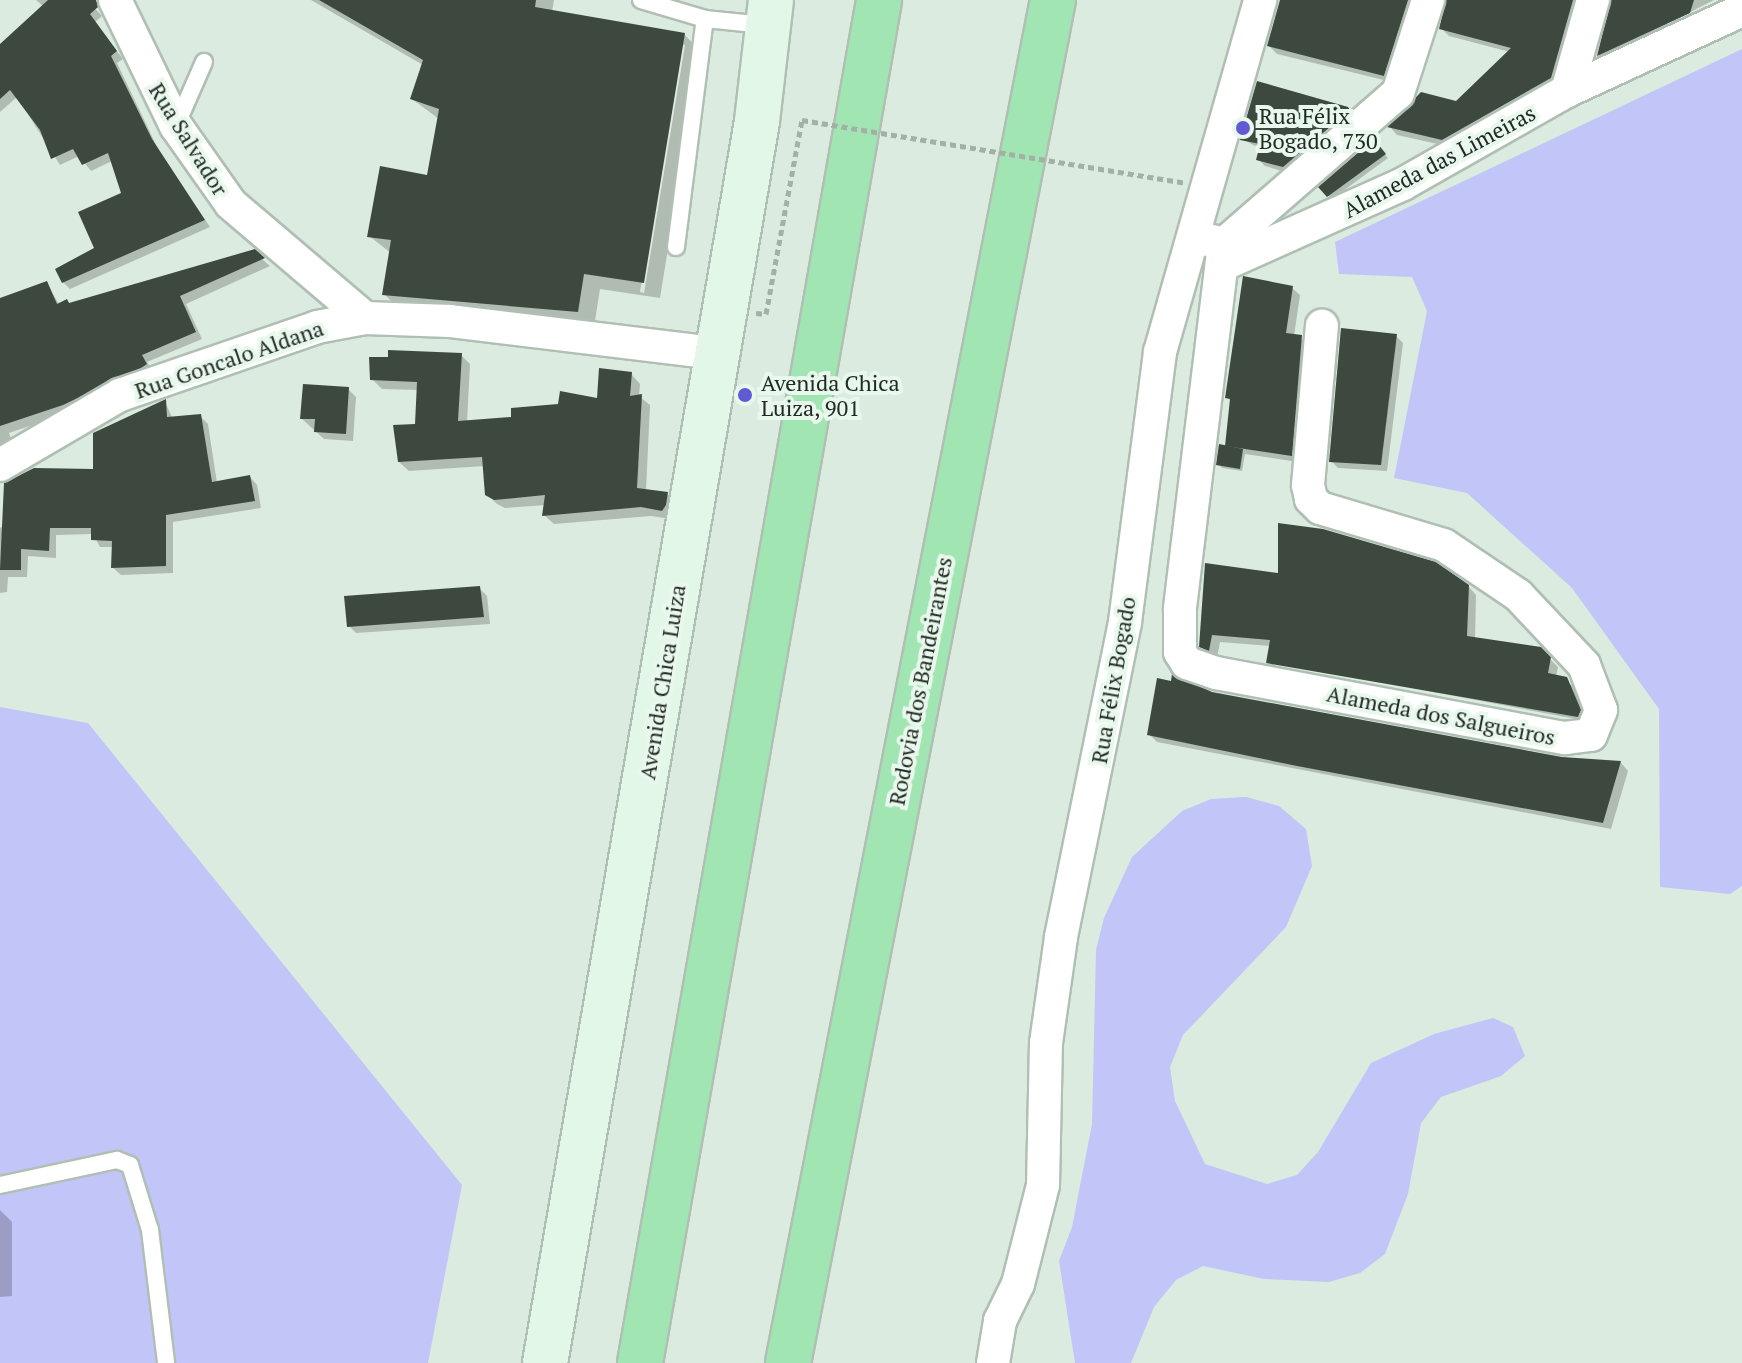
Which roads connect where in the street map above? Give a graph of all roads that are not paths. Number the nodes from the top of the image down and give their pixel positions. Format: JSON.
{"nodes":[{"id":1,"x":115,"y":0,"type":"edge"},
{"id":2,"x":641,"y":0,"type":"edge"},
{"id":3,"x":879,"y":0,"type":"edge"},
{"id":4,"x":1053,"y":0,"type":"edge"},
{"id":5,"x":1260,"y":0,"type":"edge"},
{"id":6,"x":1428,"y":0,"type":"edge"},
{"id":7,"x":1593,"y":0,"type":"edge"},
{"id":8,"x":1742,"y":10,"type":"edge"},
{"id":9,"x":771,"y":13,"type":"edge"},
{"id":10,"x":705,"y":19,"type":"junction"},
{"id":11,"x":204,"y":62,"type":"dead end"},
{"id":12,"x":1567,"y":91,"type":"junction"},
{"id":13,"x":176,"y":126,"type":"junction"},
{"id":14,"x":1192,"y":237,"type":"junction"},
{"id":15,"x":676,"y":247,"type":"dead end"},
{"id":16,"x":1223,"y":254,"type":"junction"},
{"id":17,"x":365,"y":318,"type":"junction"},
{"id":18,"x":1322,"y":326,"type":"dead end"},
{"id":19,"x":714,"y":353,"type":"junction"},
{"id":20,"x":0,"y":465,"type":"edge"},
{"id":21,"x":0,"y":1185,"type":"edge"},
{"id":22,"x":166,"y":1363,"type":"edge"},
{"id":23,"x":545,"y":1363,"type":"edge"},
{"id":24,"x":640,"y":1363,"type":"edge"},
{"id":25,"x":788,"y":1363,"type":"edge"},
{"id":26,"x":993,"y":1363,"type":"edge"}],
"edges":[{"from":1,"to":13,"type":"street","name":"Rua Salvador"},
{"from":2,"to":10,"type":"lane"},
{"from":3,"to":24,"type":"highway"},
{"from":4,"to":25,"type":"highway","name":"Rodovia dos Bandeirantes"},
{"from":5,"to":14,"type":"street","name":"Rua Félix Bogado"},
{"from":6,"to":16,"type":"street"},
{"from":7,"to":12,"type":"street"},
{"from":8,"to":12,"type":"street","name":"Alameda das Limeiras"},
{"from":9,"to":10,"type":"lane"},
{"from":9,"to":19,"type":"main road","name":"Avenida Chica Luiza"},
{"from":10,"to":15,"type":"lane"},
{"from":11,"to":13,"type":"lane"},
{"from":12,"to":16,"type":"street","name":"Alameda das Limeiras"},
{"from":13,"to":17,"type":"street","name":"Rua Salvador"},
{"from":14,"to":16,"type":"street"},
{"from":14,"to":26,"type":"street","name":"Rua Félix Bogado"},
{"from":16,"to":18,"type":"street","name":"Alameda dos Salgueiros"},
{"from":17,"to":19,"type":"street","name":"Rua Goncalo Aldana"},
{"from":17,"to":20,"type":"street","name":"Rua Goncalo Aldana"},
{"from":19,"to":23,"type":"main road","name":"Avenida Chica Luiza"},
{"from":21,"to":22,"type":"lane"}]}
